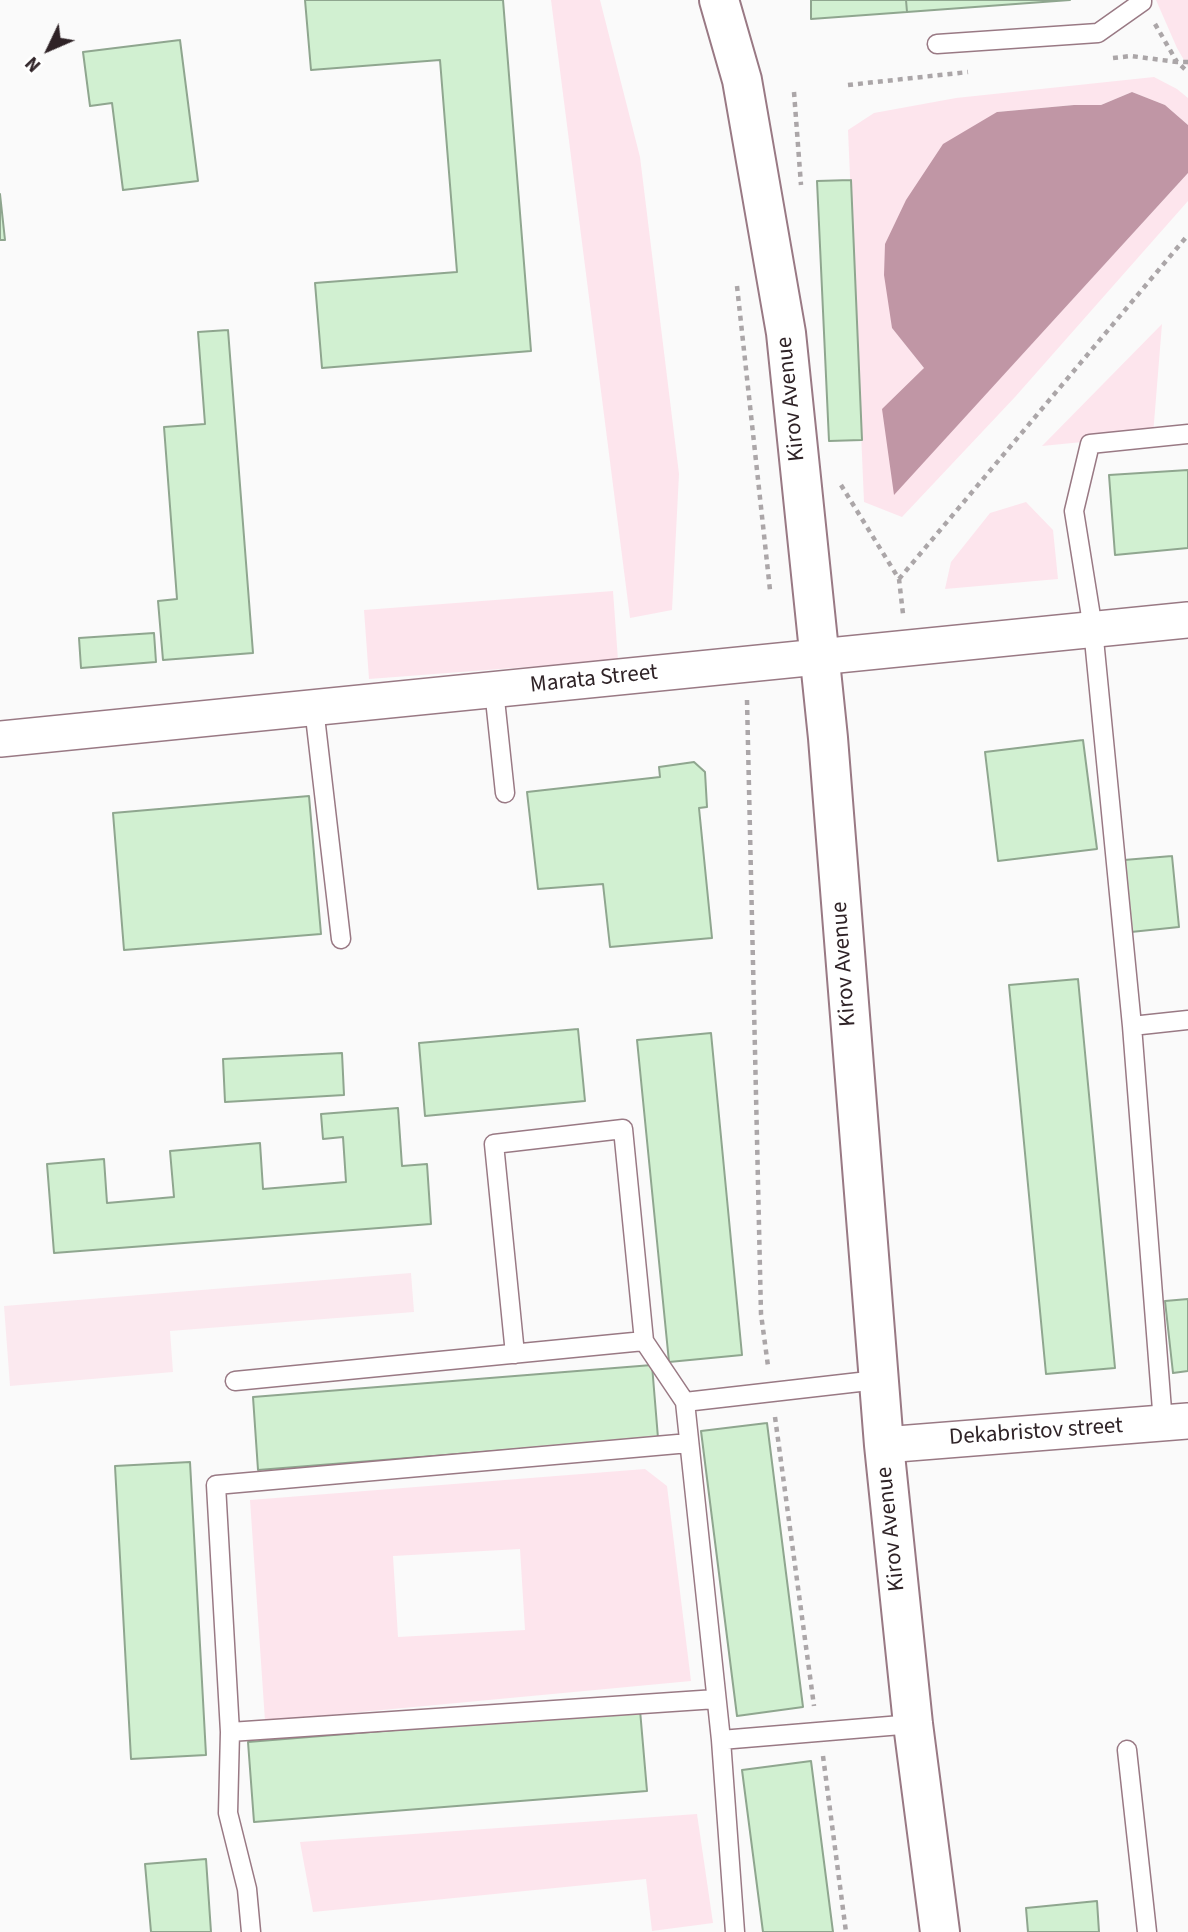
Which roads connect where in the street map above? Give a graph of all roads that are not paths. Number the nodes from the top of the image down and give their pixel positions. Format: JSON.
{"nodes":[{"id":1,"x":719,"y":0,"type":"edge"},
{"id":2,"x":1142,"y":1,"type":"edge"},
{"id":3,"x":937,"y":44,"type":"dead end"},
{"id":4,"x":1188,"y":434,"type":"edge"},
{"id":5,"x":1188,"y":620,"type":"edge"},
{"id":6,"x":1093,"y":629,"type":"junction"},
{"id":7,"x":819,"y":657,"type":"junction"},
{"id":8,"x":494,"y":690,"type":"junction"},
{"id":9,"x":314,"y":708,"type":"junction"},
{"id":10,"x":0,"y":739,"type":"edge"},
{"id":11,"x":505,"y":793,"type":"dead end"},
{"id":12,"x":341,"y":939,"type":"dead end"},
{"id":13,"x":1188,"y":1020,"type":"edge"},
{"id":14,"x":1132,"y":1026,"type":"junction"},
{"id":15,"x":644,"y":1341,"type":"junction"},
{"id":16,"x":515,"y":1354,"type":"junction"},
{"id":17,"x":877,"y":1380,"type":"junction"},
{"id":18,"x":235,"y":1381,"type":"dead end"},
{"id":19,"x":685,"y":1402,"type":"junction"},
{"id":20,"x":1175,"y":1422,"type":"edge"},
{"id":21,"x":689,"y":1443,"type":"junction"},
{"id":22,"x":884,"y":1445,"type":"junction"},
{"id":23,"x":716,"y":1699,"type":"junction"},
{"id":24,"x":913,"y":1724,"type":"junction"},
{"id":25,"x":230,"y":1732,"type":"junction"},
{"id":26,"x":721,"y":1741,"type":"junction"},
{"id":27,"x":1127,"y":1750,"type":"dead end"},
{"id":28,"x":251,"y":1932,"type":"edge"},
{"id":29,"x":735,"y":1932,"type":"edge"},
{"id":30,"x":940,"y":1932,"type":"edge"},
{"id":31,"x":1147,"y":1932,"type":"edge"}],
"edges":[{"from":1,"to":7,"type":"main road","name":"Kirov Avenue"},
{"from":2,"to":3,"type":"lane"},
{"from":4,"to":6,"type":"lane"},
{"from":5,"to":6,"type":"street","name":"Marata Street"},
{"from":6,"to":7,"type":"street","name":"Marata Street"},
{"from":6,"to":14,"type":"lane"},
{"from":7,"to":8,"type":"street","name":"Marata Street"},
{"from":7,"to":17,"type":"main road","name":"Kirov Avenue"},
{"from":8,"to":9,"type":"street","name":"Marata Street"},
{"from":8,"to":11,"type":"lane"},
{"from":9,"to":10,"type":"street","name":"Marata Street"},
{"from":9,"to":12,"type":"lane"},
{"from":13,"to":14,"type":"lane"},
{"from":14,"to":20,"type":"lane"},
{"from":15,"to":16,"type":"lane"},
{"from":15,"to":16,"type":"lane"},
{"from":15,"to":19,"type":"lane"},
{"from":16,"to":18,"type":"lane"},
{"from":17,"to":19,"type":"lane"},
{"from":17,"to":22,"type":"main road","name":"Kirov Avenue"},
{"from":19,"to":21,"type":"lane"},
{"from":20,"to":22,"type":"street","name":"Dekabristov street"},
{"from":21,"to":23,"type":"lane"},
{"from":21,"to":25,"type":"lane"},
{"from":22,"to":24,"type":"main road","name":"Kirov Avenue"},
{"from":23,"to":25,"type":"lane"},
{"from":23,"to":26,"type":"lane"},
{"from":24,"to":26,"type":"lane"},
{"from":24,"to":30,"type":"main road","name":"Kirov Avenue"},
{"from":25,"to":28,"type":"lane"},
{"from":26,"to":29,"type":"lane"},
{"from":27,"to":31,"type":"lane"}]}
